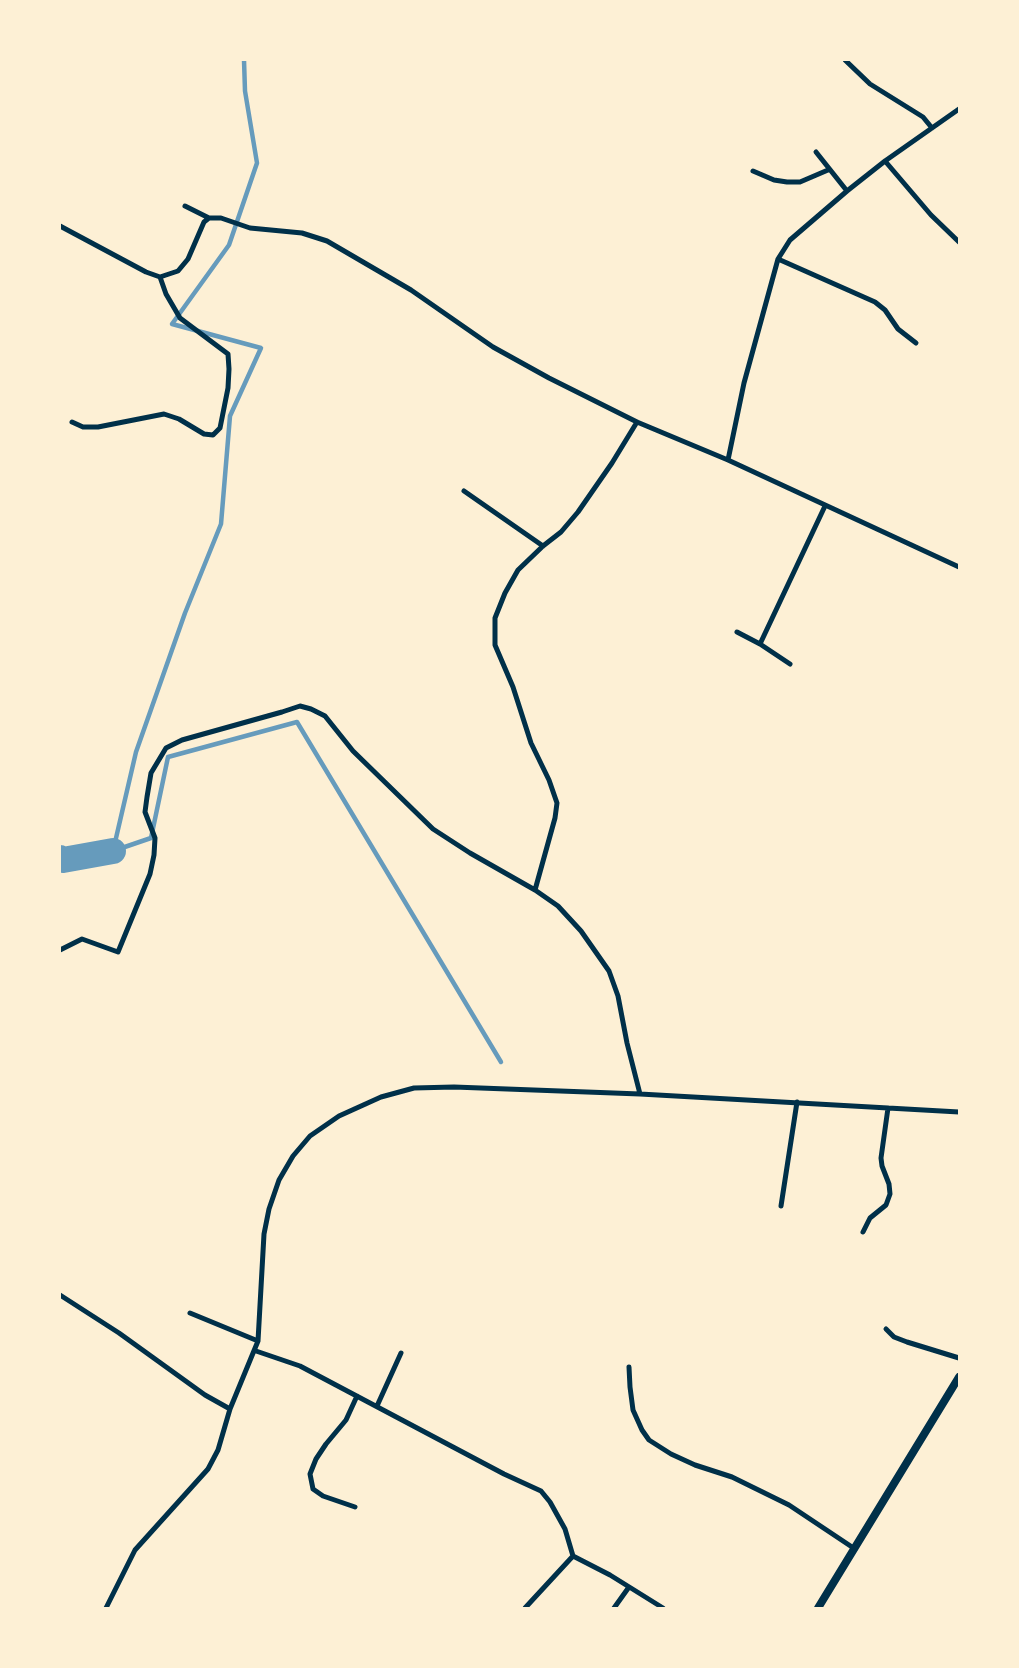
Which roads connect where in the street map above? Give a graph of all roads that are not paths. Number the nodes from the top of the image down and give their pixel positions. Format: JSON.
{"nodes":[{"id":1,"x":844,"y":60,"type":"edge"},
{"id":2,"x":959,"y":109,"type":"edge"},
{"id":3,"x":932,"y":128,"type":"junction"},
{"id":4,"x":816,"y":152,"type":"dead end"},
{"id":5,"x":885,"y":161,"type":"junction"},
{"id":6,"x":828,"y":170,"type":"junction"},
{"id":7,"x":753,"y":171,"type":"dead end"},
{"id":8,"x":847,"y":191,"type":"junction"},
{"id":9,"x":185,"y":206,"type":"dead end"},
{"id":10,"x":209,"y":218,"type":"junction"},
{"id":11,"x":60,"y":226,"type":"edge"},
{"id":12,"x":959,"y":242,"type":"edge"},
{"id":13,"x":778,"y":259,"type":"junction"},
{"id":14,"x":160,"y":277,"type":"junction"},
{"id":15,"x":916,"y":343,"type":"dead end"},
{"id":16,"x":72,"y":422,"type":"dead end"},
{"id":17,"x":637,"y":422,"type":"junction"},
{"id":18,"x":728,"y":460,"type":"junction"},
{"id":19,"x":464,"y":492,"type":"dead end"},
{"id":20,"x":825,"y":506,"type":"junction"},
{"id":21,"x":544,"y":546,"type":"junction"},
{"id":22,"x":959,"y":567,"type":"edge"},
{"id":23,"x":737,"y":632,"type":"dead end"},
{"id":24,"x":760,"y":644,"type":"junction"},
{"id":25,"x":790,"y":664,"type":"dead end"},
{"id":26,"x":535,"y":890,"type":"junction"},
{"id":27,"x":60,"y":950,"type":"edge"},
{"id":28,"x":640,"y":1094,"type":"junction"},
{"id":29,"x":797,"y":1102,"type":"junction"},
{"id":30,"x":888,"y":1108,"type":"junction"},
{"id":31,"x":959,"y":1112,"type":"edge"},
{"id":32,"x":781,"y":1206,"type":"dead end"},
{"id":33,"x":863,"y":1232,"type":"dead end"},
{"id":34,"x":60,"y":1295,"type":"edge"},
{"id":35,"x":190,"y":1313,"type":"dead end"},
{"id":36,"x":886,"y":1329,"type":"dead end"},
{"id":37,"x":258,"y":1341,"type":"junction"},
{"id":38,"x":256,"y":1351,"type":"junction"},
{"id":39,"x":401,"y":1353,"type":"dead end"},
{"id":40,"x":959,"y":1358,"type":"edge"},
{"id":41,"x":629,"y":1367,"type":"dead end"},
{"id":42,"x":959,"y":1377,"type":"edge"},
{"id":43,"x":357,"y":1396,"type":"junction"},
{"id":44,"x":377,"y":1406,"type":"junction"},
{"id":45,"x":230,"y":1408,"type":"junction"},
{"id":46,"x":355,"y":1507,"type":"dead end"},
{"id":47,"x":855,"y":1548,"type":"junction"},
{"id":48,"x":573,"y":1556,"type":"junction"},
{"id":49,"x":630,"y":1587,"type":"junction"},
{"id":50,"x":106,"y":1608,"type":"edge"},
{"id":51,"x":525,"y":1608,"type":"edge"},
{"id":52,"x":614,"y":1608,"type":"edge"},
{"id":53,"x":663,"y":1608,"type":"edge"},
{"id":54,"x":818,"y":1608,"type":"edge"}],
"edges":[{"from":1,"to":3,"type":"street"},
{"from":2,"to":3,"type":"street"},
{"from":3,"to":5,"type":"street"},
{"from":4,"to":6,"type":"street"},
{"from":5,"to":8,"type":"street"},
{"from":5,"to":12,"type":"street"},
{"from":6,"to":7,"type":"street"},
{"from":6,"to":8,"type":"street"},
{"from":8,"to":13,"type":"street"},
{"from":9,"to":10,"type":"street"},
{"from":10,"to":14,"type":"street"},
{"from":10,"to":17,"type":"street"},
{"from":11,"to":14,"type":"street"},
{"from":13,"to":15,"type":"street"},
{"from":13,"to":18,"type":"street"},
{"from":14,"to":16,"type":"street"},
{"from":17,"to":18,"type":"street"},
{"from":17,"to":21,"type":"street"},
{"from":18,"to":20,"type":"street"},
{"from":19,"to":21,"type":"street"},
{"from":20,"to":22,"type":"street"},
{"from":20,"to":24,"type":"street"},
{"from":21,"to":26,"type":"street"},
{"from":23,"to":24,"type":"street"},
{"from":24,"to":25,"type":"street"},
{"from":26,"to":27,"type":"street"},
{"from":26,"to":28,"type":"street"},
{"from":28,"to":29,"type":"street"},
{"from":28,"to":37,"type":"street"},
{"from":29,"to":30,"type":"street"},
{"from":29,"to":32,"type":"street"},
{"from":30,"to":31,"type":"street"},
{"from":30,"to":33,"type":"street"},
{"from":34,"to":45,"type":"street"},
{"from":35,"to":37,"type":"street"},
{"from":36,"to":40,"type":"street"},
{"from":37,"to":38,"type":"street"},
{"from":38,"to":43,"type":"street"},
{"from":38,"to":45,"type":"street"},
{"from":39,"to":44,"type":"street"},
{"from":41,"to":47,"type":"street"},
{"from":42,"to":47,"type":"street"},
{"from":43,"to":44,"type":"street"},
{"from":43,"to":46,"type":"street"},
{"from":44,"to":48,"type":"street"},
{"from":45,"to":50,"type":"street"},
{"from":47,"to":54,"type":"street"},
{"from":48,"to":49,"type":"street"},
{"from":48,"to":51,"type":"street"},
{"from":49,"to":52,"type":"street"},
{"from":49,"to":53,"type":"street"}]}
